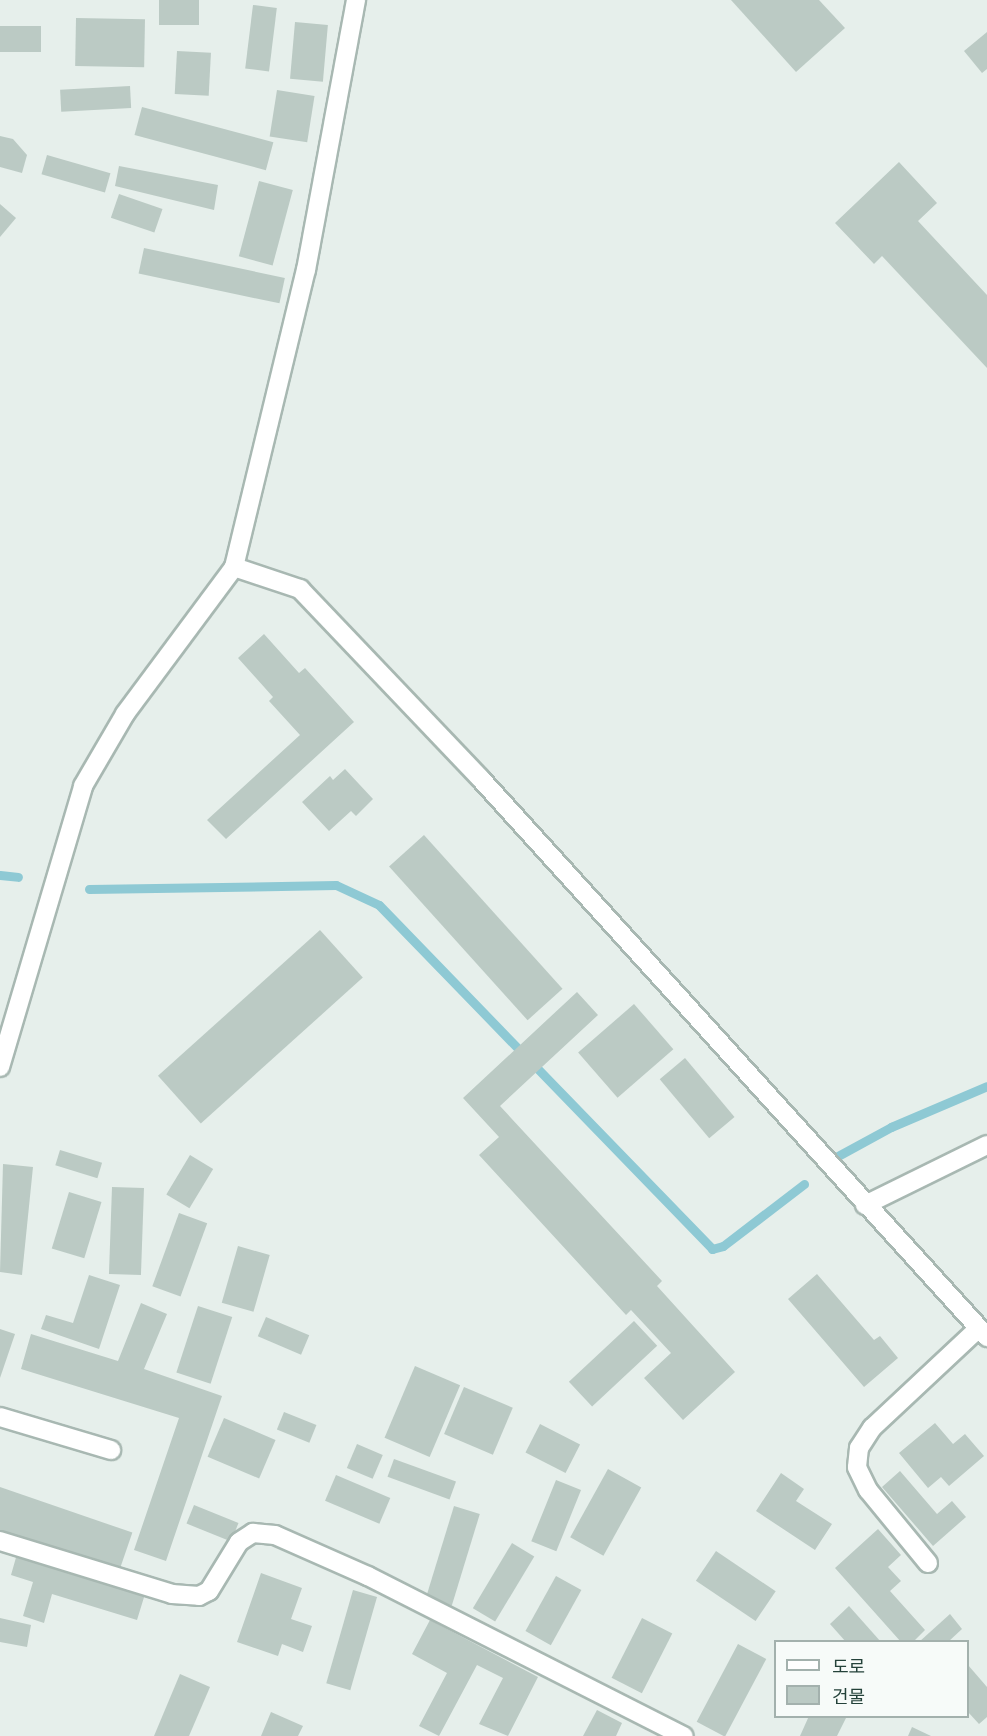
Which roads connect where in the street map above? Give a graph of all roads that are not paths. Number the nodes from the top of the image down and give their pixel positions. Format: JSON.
{"nodes":[{"id":1,"x":356,"y":0,"type":"edge"},
{"id":2,"x":234,"y":567,"type":"junction"},
{"id":3,"x":0,"y":1067,"type":"edge"},
{"id":4,"x":987,"y":1145,"type":"edge"},
{"id":5,"x":865,"y":1205,"type":"junction"},
{"id":6,"x":983,"y":1333,"type":"edge"},
{"id":7,"x":0,"y":1417,"type":"edge"},
{"id":8,"x":111,"y":1450,"type":"dead end"},
{"id":9,"x":0,"y":1541,"type":"edge"},
{"id":10,"x":928,"y":1563,"type":"dead end"},
{"id":11,"x":684,"y":1736,"type":"edge"}],
"edges":[{"from":1,"to":2,"type":"street"},
{"from":2,"to":3,"type":"street"},
{"from":2,"to":5,"type":"street"},
{"from":4,"to":5,"type":"street"},
{"from":5,"to":6,"type":"street"},
{"from":6,"to":10,"type":"street"},
{"from":7,"to":8,"type":"street"},
{"from":9,"to":11,"type":"street"}]}
